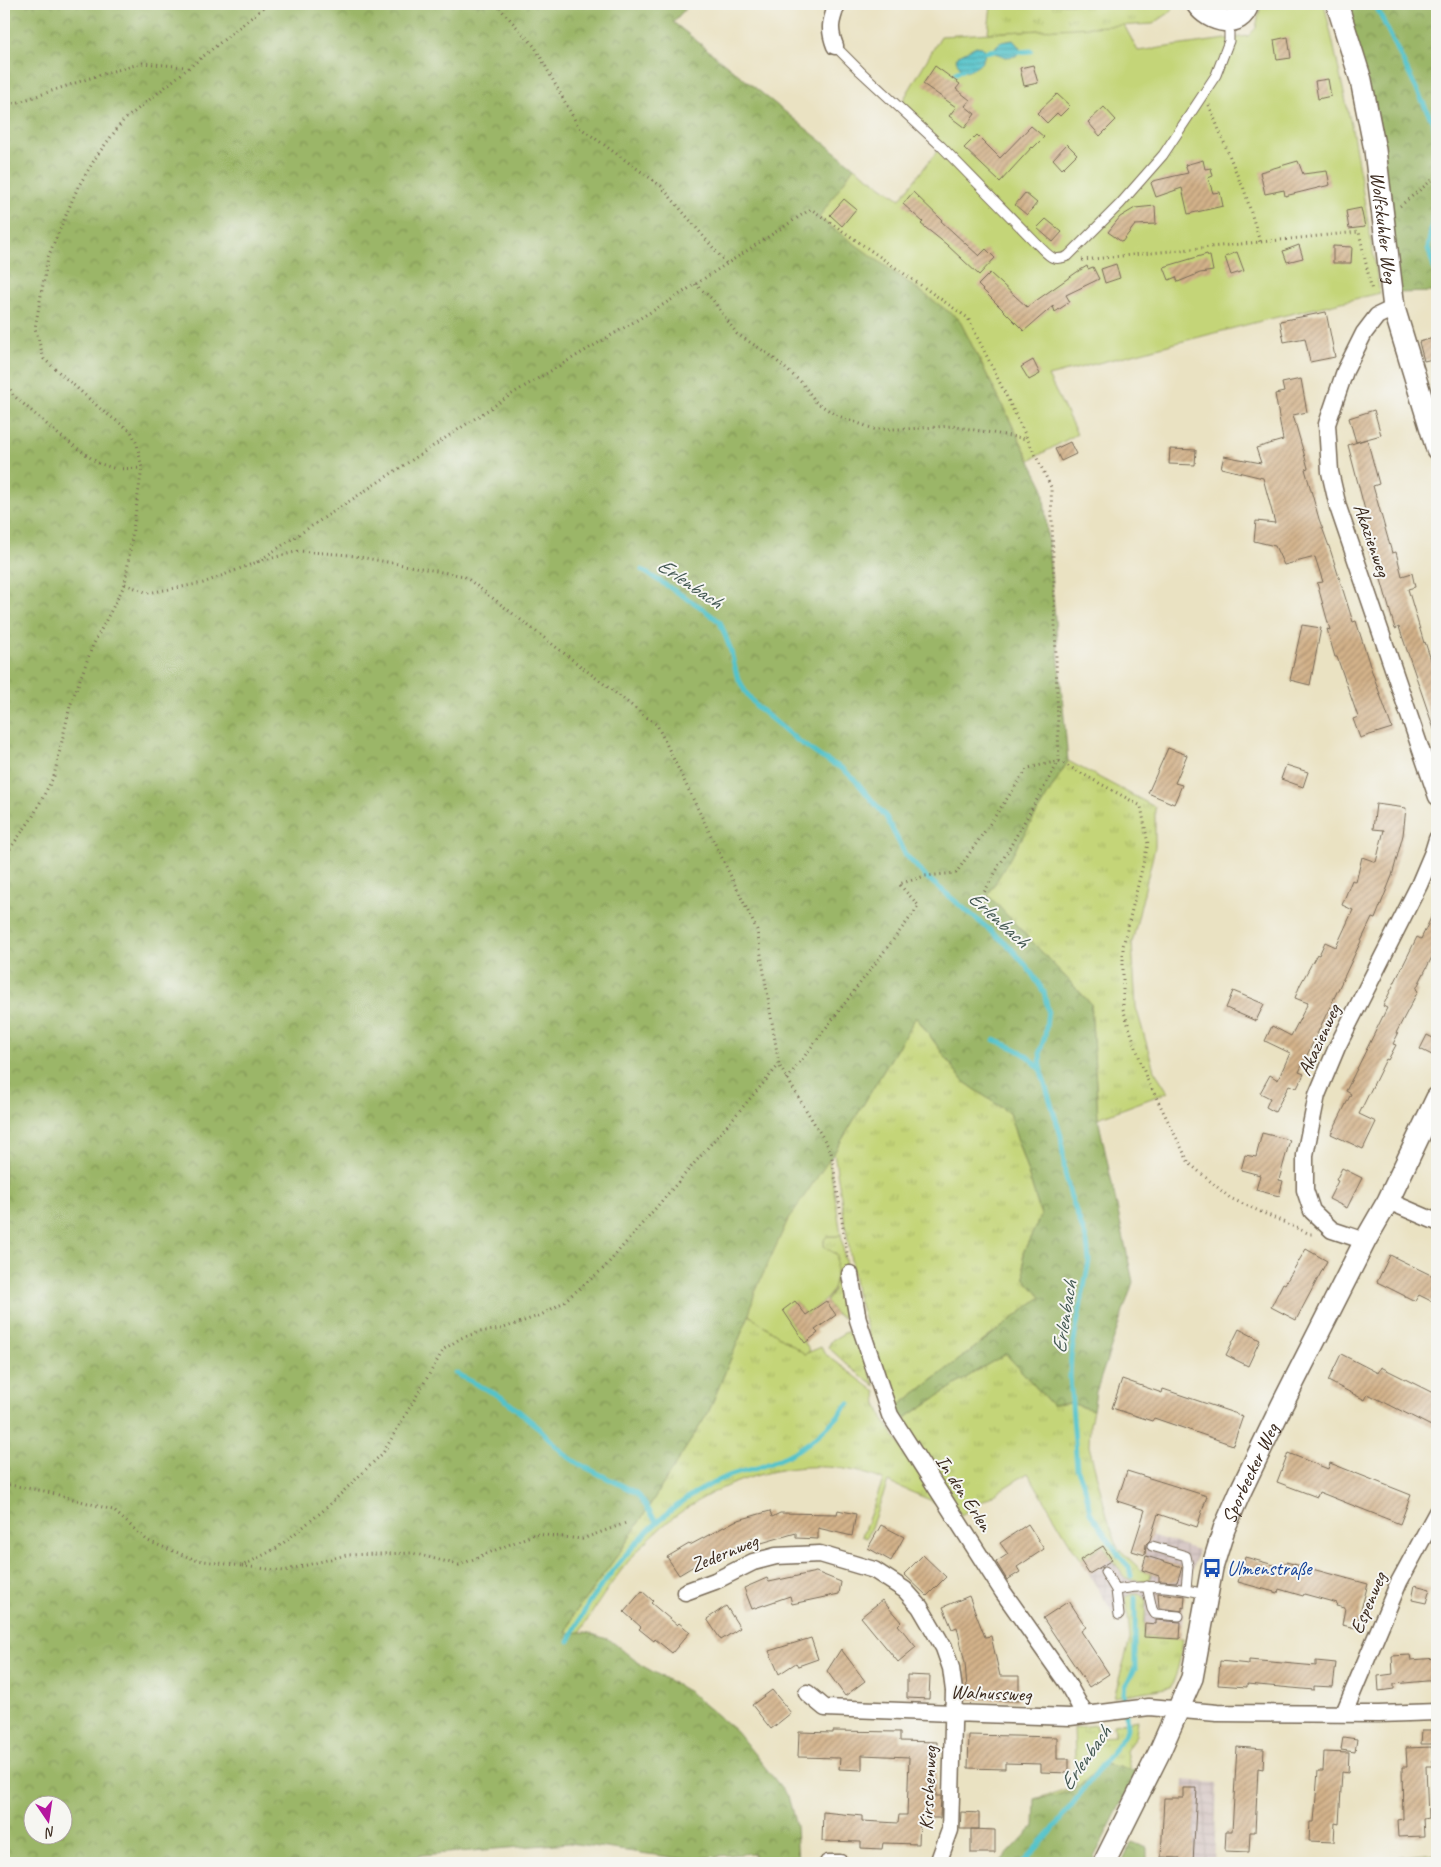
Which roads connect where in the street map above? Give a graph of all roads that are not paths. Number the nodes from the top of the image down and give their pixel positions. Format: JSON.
{"nodes":[{"id":1,"x":837,"y":4,"type":"edge"},
{"id":2,"x":1197,"y":4,"type":"edge"},
{"id":3,"x":1248,"y":4,"type":"edge"},
{"id":4,"x":1337,"y":4,"type":"edge"},
{"id":5,"x":1229,"y":21,"type":"junction"},
{"id":6,"x":835,"y":46,"type":"joint"},
{"id":7,"x":1385,"y":312,"type":"junction"},
{"id":8,"x":1437,"y":449,"type":"edge"},
{"id":9,"x":1437,"y":797,"type":"edge"},
{"id":10,"x":1437,"y":838,"type":"edge"},
{"id":11,"x":1437,"y":1098,"type":"edge"},
{"id":12,"x":1388,"y":1201,"type":"junction"},
{"id":13,"x":1437,"y":1222,"type":"edge"},
{"id":14,"x":1365,"y":1241,"type":"junction"},
{"id":15,"x":850,"y":1274,"type":"road end"},
{"id":16,"x":1437,"y":1512,"type":"edge"},
{"id":17,"x":1152,"y":1546,"type":"dead end"},
{"id":18,"x":1105,"y":1572,"type":"dead end"},
{"id":19,"x":1147,"y":1586,"type":"junction"},
{"id":20,"x":1186,"y":1589,"type":"junction"},
{"id":21,"x":1116,"y":1590,"type":"junction"},
{"id":22,"x":685,"y":1592,"type":"dead end"},
{"id":23,"x":1207,"y":1595,"type":"junction"},
{"id":24,"x":1119,"y":1615,"type":"dead end"},
{"id":25,"x":1180,"y":1616,"type":"dead end"},
{"id":26,"x":807,"y":1693,"type":"dead end"},
{"id":27,"x":1177,"y":1710,"type":"junction"},
{"id":28,"x":1437,"y":1712,"type":"edge"},
{"id":29,"x":954,"y":1713,"type":"junction"},
{"id":30,"x":1344,"y":1713,"type":"junction"},
{"id":31,"x":1086,"y":1715,"type":"junction"},
{"id":32,"x":828,"y":1863,"type":"edge"},
{"id":33,"x":840,"y":1863,"type":"edge"},
{"id":34,"x":938,"y":1863,"type":"edge"},
{"id":35,"x":1104,"y":1863,"type":"edge"}],
"edges":[{"from":1,"to":6,"type":"street"},
{"from":2,"to":5,"type":"street"},
{"from":3,"to":5,"type":"street"},
{"from":4,"to":7,"type":"street","name":"Wolfskuhler Weg"},
{"from":5,"to":6,"type":"lane"},
{"from":7,"to":8,"type":"street","name":"Wolfskuhler Weg"},
{"from":7,"to":9,"type":"street","name":"Akazienweg"},
{"from":10,"to":14,"type":"street","name":"Akazienweg"},
{"from":11,"to":12,"type":"street","name":"Sporbecker Weg"},
{"from":12,"to":13,"type":"street"},
{"from":12,"to":14,"type":"street","name":"Sporbecker Weg"},
{"from":14,"to":23,"type":"street","name":"Sporbecker Weg"},
{"from":15,"to":31,"type":"street","name":"In den Erlen"},
{"from":16,"to":30,"type":"street","name":"Espenweg"},
{"from":17,"to":20,"type":"lane"},
{"from":18,"to":21,"type":"lane"},
{"from":19,"to":20,"type":"lane"},
{"from":19,"to":21,"type":"lane"},
{"from":19,"to":25,"type":"lane"},
{"from":20,"to":23,"type":"lane"},
{"from":21,"to":24,"type":"lane"},
{"from":22,"to":29,"type":"street","name":"Zedernweg"},
{"from":23,"to":27,"type":"street","name":"Sporbecker Weg"},
{"from":26,"to":29,"type":"street","name":"Walnussweg"},
{"from":27,"to":30,"type":"street"},
{"from":27,"to":31,"type":"street","name":"Walnussweg"},
{"from":27,"to":35,"type":"street","name":"Sporbecker Weg"},
{"from":28,"to":30,"type":"street"},
{"from":29,"to":31,"type":"street","name":"Walnussweg"},
{"from":29,"to":34,"type":"street","name":"Kirschenweg"},
{"from":32,"to":33,"type":"street"}]}
